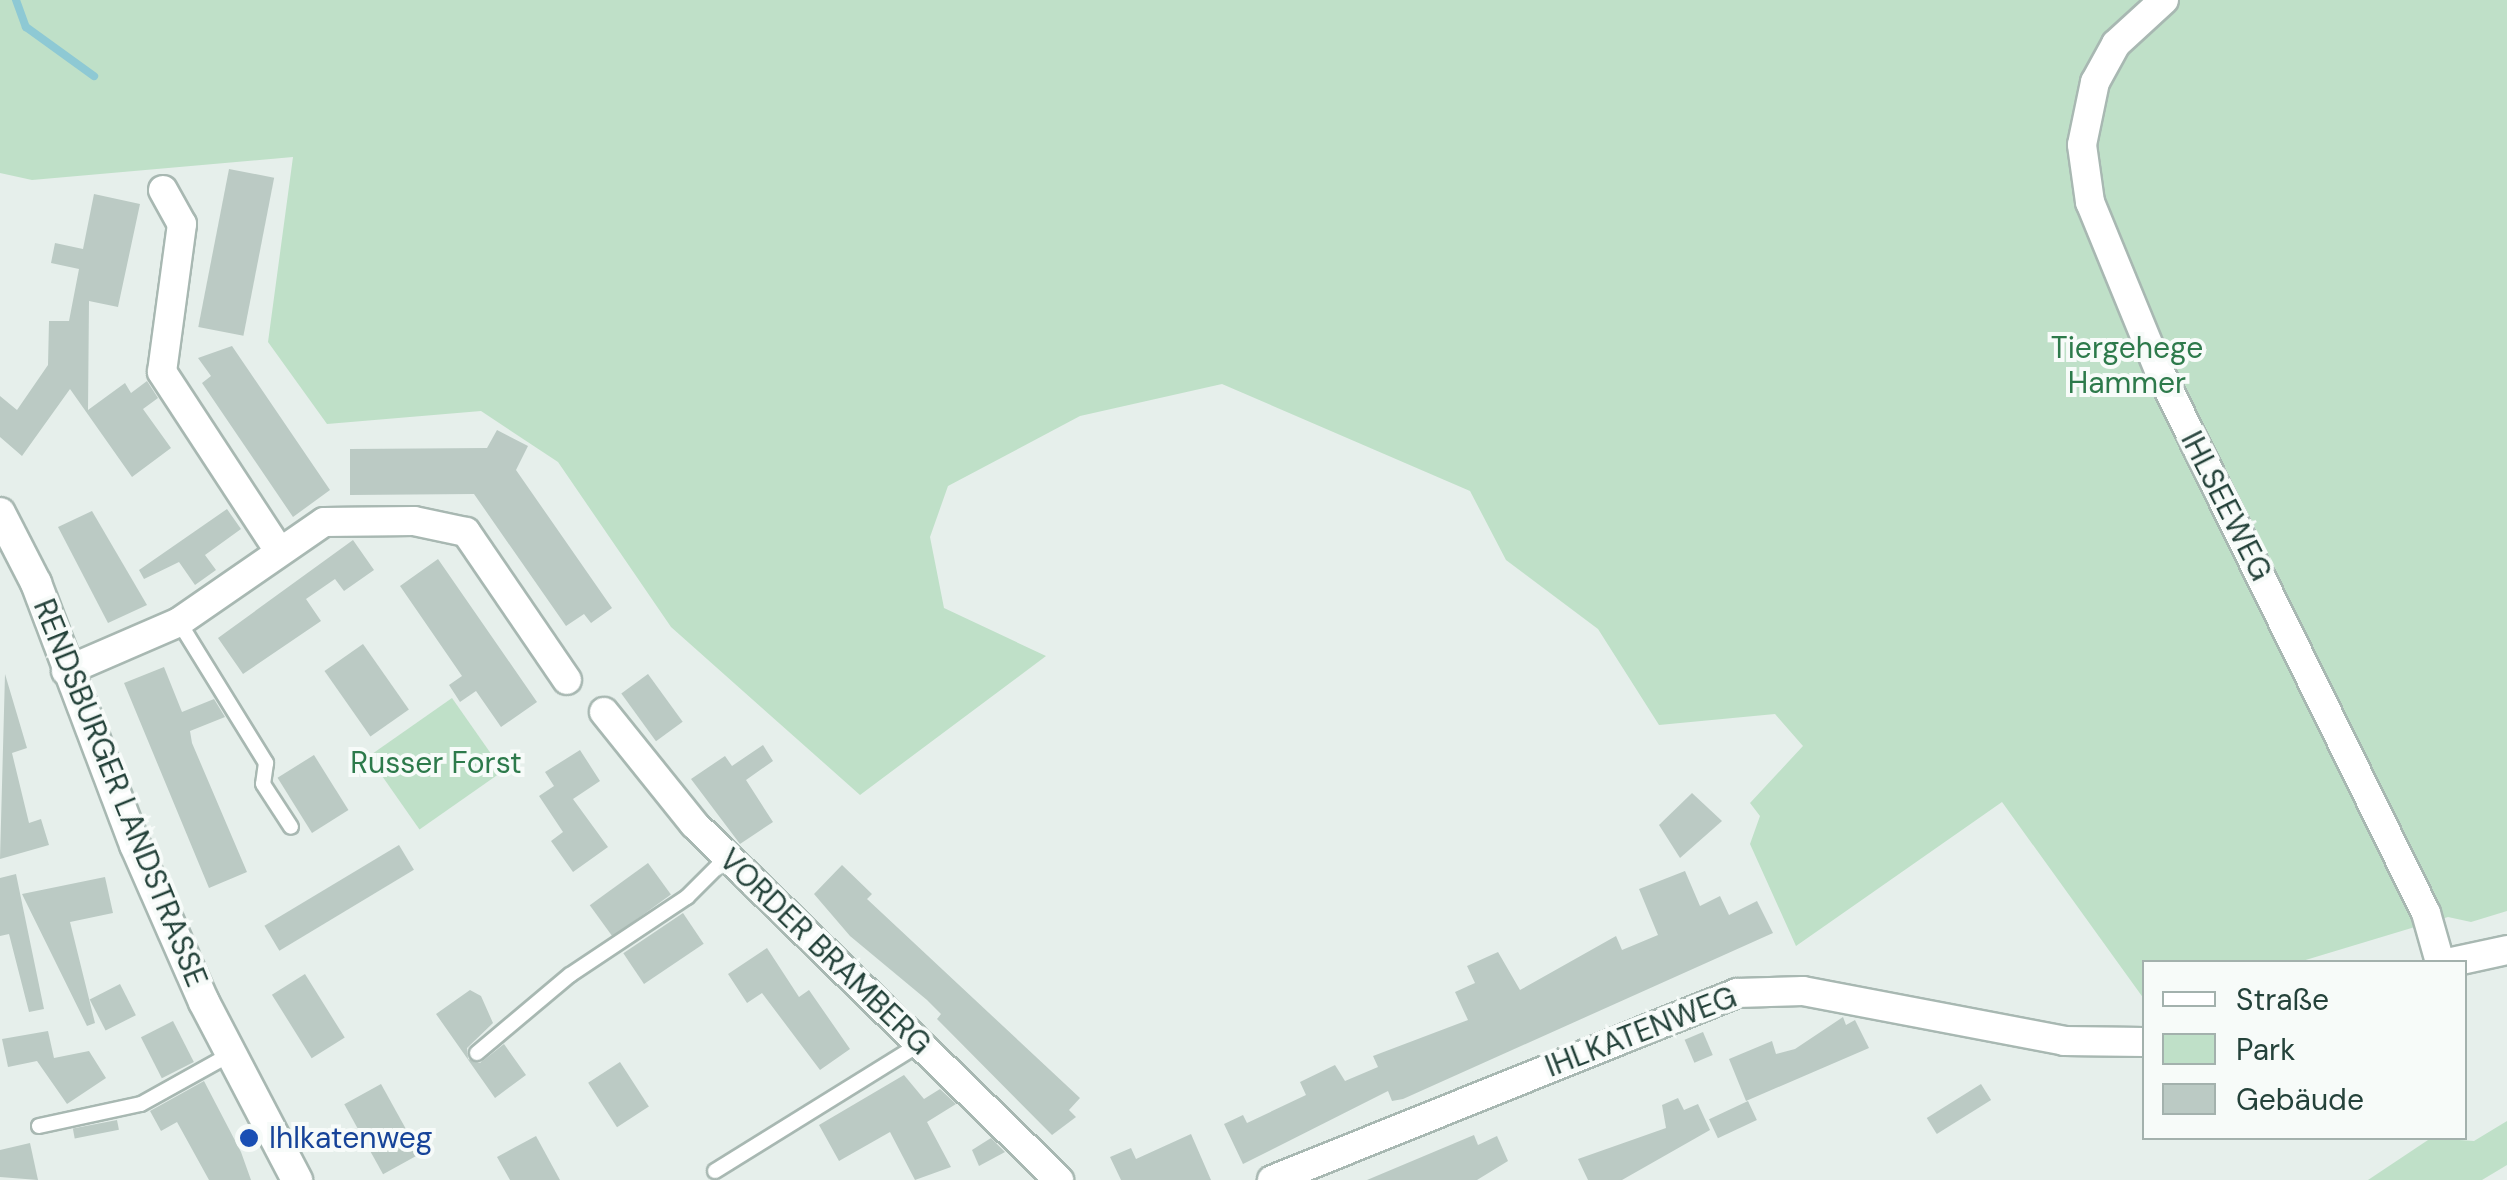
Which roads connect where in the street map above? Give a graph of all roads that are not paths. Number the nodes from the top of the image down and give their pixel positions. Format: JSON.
{"nodes":[{"id":1,"x":2164,"y":0,"type":"edge"},
{"id":2,"x":163,"y":190,"type":"dead end"},
{"id":3,"x":0,"y":513,"type":"edge"},
{"id":4,"x":279,"y":551,"type":"junction"},
{"id":5,"x":179,"y":622,"type":"junction"},
{"id":6,"x":66,"y":671,"type":"junction"},
{"id":7,"x":568,"y":680,"type":"dead end"},
{"id":8,"x":604,"y":712,"type":"dead end"},
{"id":9,"x":291,"y":827,"type":"dead end"},
{"id":10,"x":727,"y":857,"type":"junction"},
{"id":11,"x":2507,"y":950,"type":"edge"},
{"id":12,"x":2439,"y":960,"type":"edge"},
{"id":13,"x":2461,"y":960,"type":"edge"},
{"id":14,"x":2142,"y":1042,"type":"edge"},
{"id":15,"x":920,"y":1044,"type":"junction"},
{"id":16,"x":477,"y":1053,"type":"dead end"},
{"id":17,"x":231,"y":1054,"type":"junction"},
{"id":18,"x":39,"y":1126,"type":"dead end"},
{"id":19,"x":715,"y":1171,"type":"dead end"},
{"id":20,"x":297,"y":1180,"type":"edge"},
{"id":21,"x":1059,"y":1180,"type":"edge"},
{"id":22,"x":1272,"y":1180,"type":"edge"}],
"edges":[{"from":1,"to":12,"type":"street","name":"IHLSEEWEG"},
{"from":2,"to":4,"type":"street"},
{"from":3,"to":6,"type":"street","name":"RENDSBURGER LANDSTRASSE"},
{"from":4,"to":5,"type":"street"},
{"from":4,"to":7,"type":"street"},
{"from":5,"to":6,"type":"street"},
{"from":5,"to":9,"type":"lane"},
{"from":6,"to":17,"type":"street","name":"RENDSBURGER LANDSTRASSE"},
{"from":8,"to":10,"type":"street","name":"VORDER BRAMBERG"},
{"from":10,"to":15,"type":"street","name":"VORDER BRAMBERG"},
{"from":10,"to":16,"type":"lane"},
{"from":11,"to":13,"type":"street"},
{"from":14,"to":22,"type":"street","name":"IHLKATENWEG"},
{"from":15,"to":19,"type":"lane"},
{"from":15,"to":21,"type":"street","name":"VORDER BRAMBERG"},
{"from":17,"to":18,"type":"lane"},
{"from":17,"to":20,"type":"street","name":"RENDSBURGER LANDSTRASSE"}]}
